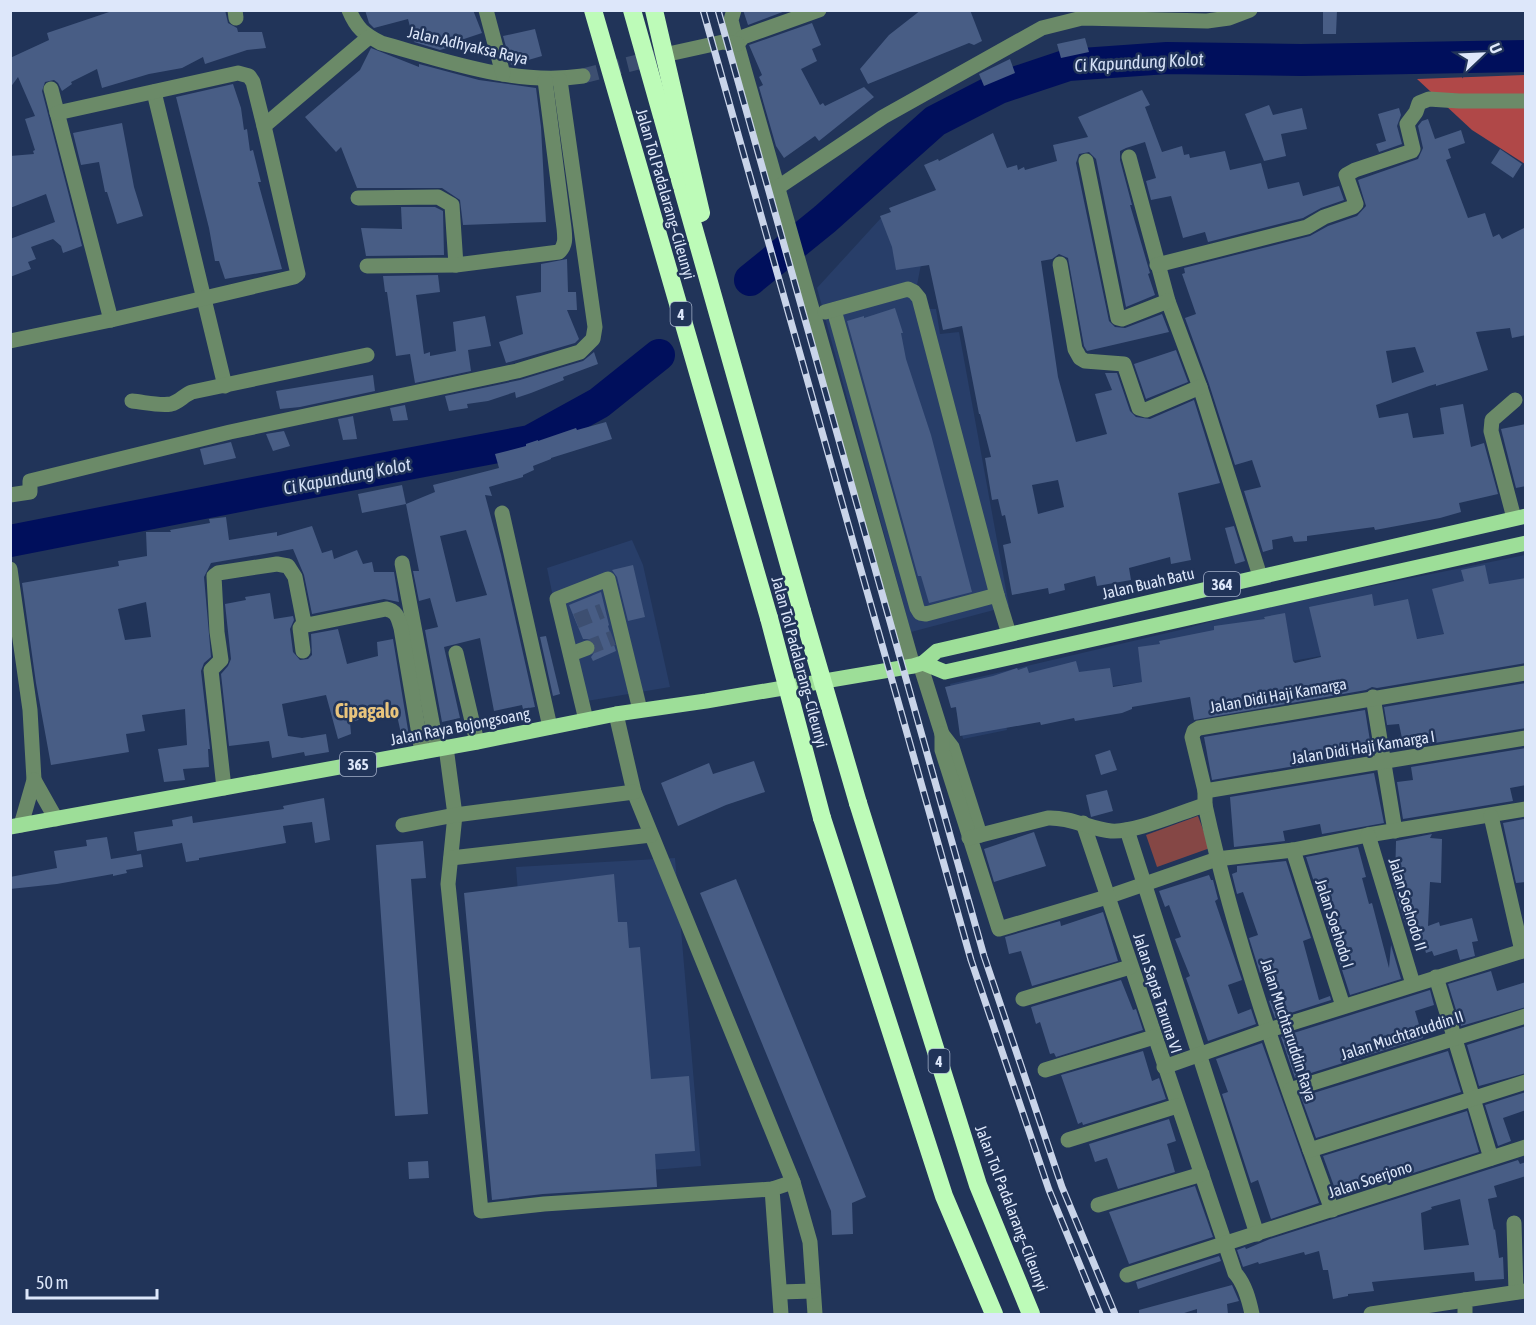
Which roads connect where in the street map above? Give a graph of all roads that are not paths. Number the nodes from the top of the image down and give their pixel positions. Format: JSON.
{"nodes":[{"id":1,"x":349,"y":10,"type":"edge"},
{"id":2,"x":486,"y":10,"type":"edge"},
{"id":3,"x":593,"y":10,"type":"edge"},
{"id":4,"x":632,"y":10,"type":"edge"},
{"id":5,"x":654,"y":10,"type":"edge"},
{"id":6,"x":734,"y":10,"type":"edge"},
{"id":7,"x":819,"y":10,"type":"edge"},
{"id":8,"x":1250,"y":10,"type":"edge"},
{"id":9,"x":1149,"y":15,"type":"edge"},
{"id":10,"x":369,"y":37,"type":"junction"},
{"id":11,"x":737,"y":44,"type":"junction"},
{"id":12,"x":673,"y":53,"type":"tunnel mouth"},
{"id":13,"x":503,"y":74,"type":"junction"},
{"id":14,"x":583,"y":76,"type":"tunnel mouth"},
{"id":15,"x":552,"y":80,"type":"junction"},
{"id":16,"x":51,"y":89,"type":"dead end"},
{"id":17,"x":154,"y":92,"type":"junction"},
{"id":18,"x":1526,"y":101,"type":"edge"},
{"id":19,"x":57,"y":113,"type":"junction"},
{"id":20,"x":264,"y":126,"type":"junction"},
{"id":21,"x":1129,"y":158,"type":"dead end"},
{"id":22,"x":1086,"y":161,"type":"dead end"},
{"id":23,"x":777,"y":188,"type":"junction"},
{"id":24,"x":358,"y":198,"type":"dead end"},
{"id":25,"x":1060,"y":264,"type":"dead end"},
{"id":26,"x":456,"y":265,"type":"junction"},
{"id":27,"x":1157,"y":265,"type":"junction"},
{"id":28,"x":367,"y":266,"type":"dead end"},
{"id":29,"x":204,"y":297,"type":"junction"},
{"id":30,"x":1168,"y":301,"type":"junction"},
{"id":31,"x":834,"y":310,"type":"junction"},
{"id":32,"x":814,"y":316,"type":"junction"},
{"id":33,"x":111,"y":320,"type":"junction"},
{"id":34,"x":10,"y":341,"type":"edge"},
{"id":35,"x":367,"y":355,"type":"dead end"},
{"id":36,"x":225,"y":386,"type":"junction"},
{"id":37,"x":1200,"y":387,"type":"junction"},
{"id":38,"x":132,"y":400,"type":"dead end"},
{"id":39,"x":1515,"y":400,"type":"dead end"},
{"id":40,"x":760,"y":465,"type":"junction"},
{"id":41,"x":10,"y":495,"type":"edge"},
{"id":42,"x":502,"y":513,"type":"dead end"},
{"id":43,"x":1520,"y":517,"type":"edge"},
{"id":44,"x":1526,"y":543,"type":"edge"},
{"id":45,"x":402,"y":562,"type":"dead end"},
{"id":46,"x":11,"y":571,"type":"edge"},
{"id":47,"x":1260,"y":576,"type":"junction"},
{"id":48,"x":997,"y":596,"type":"junction"},
{"id":49,"x":304,"y":623,"type":"junction"},
{"id":50,"x":1009,"y":634,"type":"junction"},
{"id":51,"x":587,"y":648,"type":"tunnel mouth"},
{"id":52,"x":303,"y":651,"type":"dead end"},
{"id":53,"x":456,"y":653,"type":"dead end"},
{"id":54,"x":571,"y":654,"type":"junction"},
{"id":55,"x":919,"y":664,"type":"junction"},
{"id":56,"x":1526,"y":673,"type":"edge"},
{"id":57,"x":812,"y":684,"type":"joint"},
{"id":58,"x":1373,"y":697,"type":"junction"},
{"id":59,"x":640,"y":710,"type":"junction"},
{"id":60,"x":616,"y":714,"type":"junction"},
{"id":61,"x":586,"y":720,"type":"junction"},
{"id":62,"x":550,"y":727,"type":"junction"},
{"id":63,"x":1526,"y":738,"type":"edge"},
{"id":64,"x":477,"y":742,"type":"junction"},
{"id":65,"x":435,"y":749,"type":"junction"},
{"id":66,"x":1384,"y":762,"type":"junction"},
{"id":67,"x":34,"y":780,"type":"junction"},
{"id":68,"x":224,"y":788,"type":"junction"},
{"id":69,"x":634,"y":792,"type":"junction"},
{"id":70,"x":1205,"y":798,"type":"junction"},
{"id":71,"x":1526,"y":810,"type":"edge"},
{"id":72,"x":455,"y":816,"type":"junction"},
{"id":73,"x":1491,"y":816,"type":"junction"},
{"id":74,"x":56,"y":819,"type":"junction"},
{"id":75,"x":1083,"y":823,"type":"junction"},
{"id":76,"x":403,"y":825,"type":"dead end"},
{"id":77,"x":16,"y":826,"type":"edge"},
{"id":78,"x":1127,"y":830,"type":"junction"},
{"id":79,"x":1395,"y":831,"type":"junction"},
{"id":80,"x":651,"y":835,"type":"junction"},
{"id":81,"x":1368,"y":835,"type":"junction"},
{"id":82,"x":974,"y":837,"type":"junction"},
{"id":83,"x":1293,"y":850,"type":"junction"},
{"id":84,"x":451,"y":858,"type":"junction"},
{"id":85,"x":1217,"y":860,"type":"junction"},
{"id":86,"x":1144,"y":885,"type":"junction"},
{"id":87,"x":1107,"y":897,"type":"junction"},
{"id":88,"x":1524,"y":950,"type":"edge"},
{"id":89,"x":1130,"y":967,"type":"junction"},
{"id":90,"x":1436,"y":977,"type":"junction"},
{"id":91,"x":1413,"y":984,"type":"junction"},
{"id":92,"x":1023,"y":999,"type":"dead end"},
{"id":93,"x":1342,"y":1006,"type":"junction"},
{"id":94,"x":1526,"y":1016,"type":"edge"},
{"id":95,"x":1269,"y":1030,"type":"junction"},
{"id":96,"x":1154,"y":1037,"type":"junction"},
{"id":97,"x":1454,"y":1038,"type":"junction"},
{"id":98,"x":1199,"y":1055,"type":"junction"},
{"id":99,"x":1164,"y":1068,"type":"junction"},
{"id":100,"x":1045,"y":1070,"type":"dead end"},
{"id":101,"x":1526,"y":1083,"type":"edge"},
{"id":102,"x":1290,"y":1090,"type":"junction"},
{"id":103,"x":1472,"y":1098,"type":"junction"},
{"id":104,"x":1177,"y":1106,"type":"junction"},
{"id":105,"x":1068,"y":1140,"type":"dead end"},
{"id":106,"x":1526,"y":1147,"type":"edge"},
{"id":107,"x":1310,"y":1150,"type":"junction"},
{"id":108,"x":1491,"y":1158,"type":"junction"},
{"id":109,"x":1202,"y":1174,"type":"junction"},
{"id":110,"x":793,"y":1182,"type":"junction"},
{"id":111,"x":772,"y":1189,"type":"junction"},
{"id":112,"x":1098,"y":1206,"type":"dead end"},
{"id":113,"x":1332,"y":1210,"type":"junction"},
{"id":114,"x":1514,"y":1223,"type":"dead end"},
{"id":115,"x":1257,"y":1234,"type":"junction"},
{"id":116,"x":1226,"y":1244,"type":"junction"},
{"id":117,"x":1127,"y":1275,"type":"dead end"},
{"id":118,"x":813,"y":1291,"type":"junction"},
{"id":119,"x":1521,"y":1291,"type":"edge"},
{"id":120,"x":780,"y":1292,"type":"junction"},
{"id":121,"x":1465,"y":1307,"type":"edge"},
{"id":122,"x":782,"y":1314,"type":"edge"},
{"id":123,"x":814,"y":1314,"type":"edge"},
{"id":124,"x":994,"y":1314,"type":"edge"},
{"id":125,"x":1031,"y":1314,"type":"edge"},
{"id":126,"x":1252,"y":1314,"type":"edge"},
{"id":127,"x":1371,"y":1314,"type":"edge"}],
"edges":[{"from":1,"to":10,"type":"street"},
{"from":2,"to":13,"type":"street"},
{"from":3,"to":124,"type":"highway","name":"Jalan Tol Padalarang–Cileunyi","number":"4","bridge":true},
{"from":4,"to":40,"type":"highway","name":"Jalan Tol Padalarang–Cileunyi","number":"4"},
{"from":5,"to":40,"type":"highway"},
{"from":6,"to":11,"type":"street"},
{"from":7,"to":11,"type":"street"},
{"from":8,"to":9,"type":"street"},
{"from":9,"to":23,"type":"street"},
{"from":10,"to":13,"type":"street","name":"Jalan Adhyaksa Raya"},
{"from":10,"to":20,"type":"street"},
{"from":11,"to":12,"type":"street"},
{"from":11,"to":23,"type":"street"},
{"from":13,"to":15,"type":"street","name":"Jalan Adhyaksa Raya"},
{"from":14,"to":15,"type":"street","name":"Jalan Adhyaksa Raya"},
{"from":15,"to":26,"type":"street"},
{"from":15,"to":41,"type":"street"},
{"from":16,"to":19,"type":"street"},
{"from":17,"to":19,"type":"street"},
{"from":17,"to":20,"type":"street"},
{"from":17,"to":29,"type":"street"},
{"from":18,"to":27,"type":"street"},
{"from":19,"to":33,"type":"street"},
{"from":20,"to":29,"type":"street"},
{"from":21,"to":27,"type":"street"},
{"from":22,"to":30,"type":"street"},
{"from":23,"to":32,"type":"street"},
{"from":24,"to":26,"type":"street"},
{"from":25,"to":37,"type":"street"},
{"from":26,"to":28,"type":"street"},
{"from":27,"to":30,"type":"street"},
{"from":29,"to":33,"type":"street"},
{"from":29,"to":36,"type":"street"},
{"from":30,"to":37,"type":"street"},
{"from":31,"to":32,"type":"street"},
{"from":31,"to":48,"type":"street"},
{"from":31,"to":48,"type":"street"},
{"from":32,"to":55,"type":"street"},
{"from":33,"to":34,"type":"street"},
{"from":35,"to":36,"type":"street"},
{"from":36,"to":38,"type":"street"},
{"from":37,"to":47,"type":"street"},
{"from":39,"to":43,"type":"street"},
{"from":40,"to":125,"type":"highway","name":"Jalan Tol Padalarang–Cileunyi","number":"4","bridge":true},
{"from":42,"to":62,"type":"street"},
{"from":43,"to":47,"type":"main road","name":"Jalan Buah Batu","number":"364"},
{"from":44,"to":55,"type":"main road","name":"Jalan Buah Batu","number":"364"},
{"from":45,"to":65,"type":"street"},
{"from":46,"to":67,"type":"street"},
{"from":47,"to":50,"type":"main road","name":"Jalan Buah Batu","number":"364"},
{"from":48,"to":50,"type":"street"},
{"from":49,"to":52,"type":"street"},
{"from":49,"to":65,"type":"street"},
{"from":49,"to":68,"type":"street"},
{"from":50,"to":55,"type":"main road","name":"Jalan Buah Batu","number":"364"},
{"from":51,"to":54,"type":"street"},
{"from":53,"to":64,"type":"street"},
{"from":54,"to":59,"type":"street"},
{"from":54,"to":61,"type":"street"},
{"from":55,"to":57,"type":"main road","name":"Jalan Buah Batu"},
{"from":55,"to":82,"type":"street"},
{"from":56,"to":58,"type":"street","name":"Jalan Didi Haji Kamarga"},
{"from":57,"to":59,"type":"main road","name":"Jalan Raya Bojongsoang","number":"365"},
{"from":58,"to":66,"type":"street"},
{"from":58,"to":70,"type":"street","name":"Jalan Didi Haji Kamarga"},
{"from":59,"to":60,"type":"main road","name":"Jalan Raya Bojongsoang","number":"365"},
{"from":60,"to":61,"type":"main road","name":"Jalan Raya Bojongsoang","number":"365"},
{"from":60,"to":69,"type":"street"},
{"from":61,"to":62,"type":"main road","name":"Jalan Raya Bojongsoang","number":"365"},
{"from":62,"to":64,"type":"main road","name":"Jalan Raya Bojongsoang","number":"365"},
{"from":63,"to":66,"type":"street","name":"Jalan Didi Haji Kamarga I"},
{"from":64,"to":65,"type":"main road","name":"Jalan Raya Bojongsoang","number":"365"},
{"from":65,"to":68,"type":"main road","name":"Jalan Raya Bojongsoang","number":"365"},
{"from":65,"to":72,"type":"street"},
{"from":66,"to":70,"type":"street","name":"Jalan Didi Haji Kamarga I"},
{"from":66,"to":79,"type":"street"},
{"from":67,"to":74,"type":"street"},
{"from":67,"to":77,"type":"street"},
{"from":68,"to":74,"type":"main road","name":"Jalan Raya Bojongsoang","number":"365"},
{"from":69,"to":72,"type":"street"},
{"from":69,"to":80,"type":"street"},
{"from":70,"to":78,"type":"street"},
{"from":70,"to":85,"type":"street","name":"Jalan Muchtaruddin Raya"},
{"from":71,"to":73,"type":"street"},
{"from":72,"to":76,"type":"street"},
{"from":72,"to":84,"type":"street"},
{"from":73,"to":79,"type":"street"},
{"from":73,"to":88,"type":"street"},
{"from":74,"to":77,"type":"main road","name":"Jalan Raya Bojongsoang","number":"365"},
{"from":75,"to":78,"type":"street"},
{"from":75,"to":82,"type":"street"},
{"from":75,"to":87,"type":"street","name":"Jalan Sapta Taruna VI"},
{"from":78,"to":86,"type":"street"},
{"from":79,"to":81,"type":"street"},
{"from":80,"to":84,"type":"street"},
{"from":80,"to":110,"type":"street"},
{"from":81,"to":83,"type":"street"},
{"from":81,"to":91,"type":"street","name":"Jalan Soehodo II"},
{"from":82,"to":87,"type":"street"},
{"from":83,"to":85,"type":"street"},
{"from":83,"to":93,"type":"street","name":"Jalan Soehodo I"},
{"from":84,"to":111,"type":"street"},
{"from":85,"to":86,"type":"street"},
{"from":85,"to":95,"type":"street","name":"Jalan Muchtaruddin Raya"},
{"from":86,"to":87,"type":"street"},
{"from":86,"to":98,"type":"street"},
{"from":87,"to":89,"type":"street","name":"Jalan Sapta Taruna VI"},
{"from":88,"to":90,"type":"street"},
{"from":89,"to":92,"type":"street"},
{"from":89,"to":96,"type":"street","name":"Jalan Sapta Taruna VI"},
{"from":90,"to":91,"type":"street"},
{"from":90,"to":97,"type":"street"},
{"from":91,"to":93,"type":"street"},
{"from":93,"to":95,"type":"street"},
{"from":94,"to":97,"type":"street","name":"Jalan Muchtaruddin II"},
{"from":95,"to":98,"type":"street"},
{"from":95,"to":102,"type":"street","name":"Jalan Muchtaruddin Raya"},
{"from":96,"to":99,"type":"street","name":"Jalan Sapta Taruna VI"},
{"from":96,"to":100,"type":"street"},
{"from":97,"to":102,"type":"street","name":"Jalan Muchtaruddin II"},
{"from":97,"to":103,"type":"street"},
{"from":98,"to":99,"type":"street"},
{"from":98,"to":115,"type":"street"},
{"from":99,"to":104,"type":"street","name":"Jalan Sapta Taruna VI"},
{"from":101,"to":103,"type":"street"},
{"from":102,"to":107,"type":"street","name":"Jalan Muchtaruddin Raya"},
{"from":103,"to":107,"type":"street"},
{"from":103,"to":108,"type":"street"},
{"from":104,"to":105,"type":"street"},
{"from":104,"to":109,"type":"street","name":"Jalan Sapta Taruna VI"},
{"from":106,"to":108,"type":"street","name":"Jalan Soerjono"},
{"from":107,"to":113,"type":"street","name":"Jalan Muchtaruddin Raya"},
{"from":108,"to":113,"type":"street","name":"Jalan Soerjono"},
{"from":109,"to":112,"type":"street"},
{"from":109,"to":116,"type":"street","name":"Jalan Sapta Taruna VI"},
{"from":110,"to":111,"type":"street"},
{"from":110,"to":118,"type":"street"},
{"from":111,"to":120,"type":"street"},
{"from":113,"to":115,"type":"street","name":"Jalan Soerjono"},
{"from":114,"to":119,"type":"street"},
{"from":115,"to":116,"type":"street","name":"Jalan Soerjono"},
{"from":116,"to":117,"type":"street"},
{"from":116,"to":126,"type":"street","name":"Jalan Sapta Taruna VI"},
{"from":118,"to":120,"type":"street"},
{"from":118,"to":123,"type":"street"},
{"from":119,"to":121,"type":"street"},
{"from":120,"to":122,"type":"street"},
{"from":121,"to":127,"type":"street"}]}
